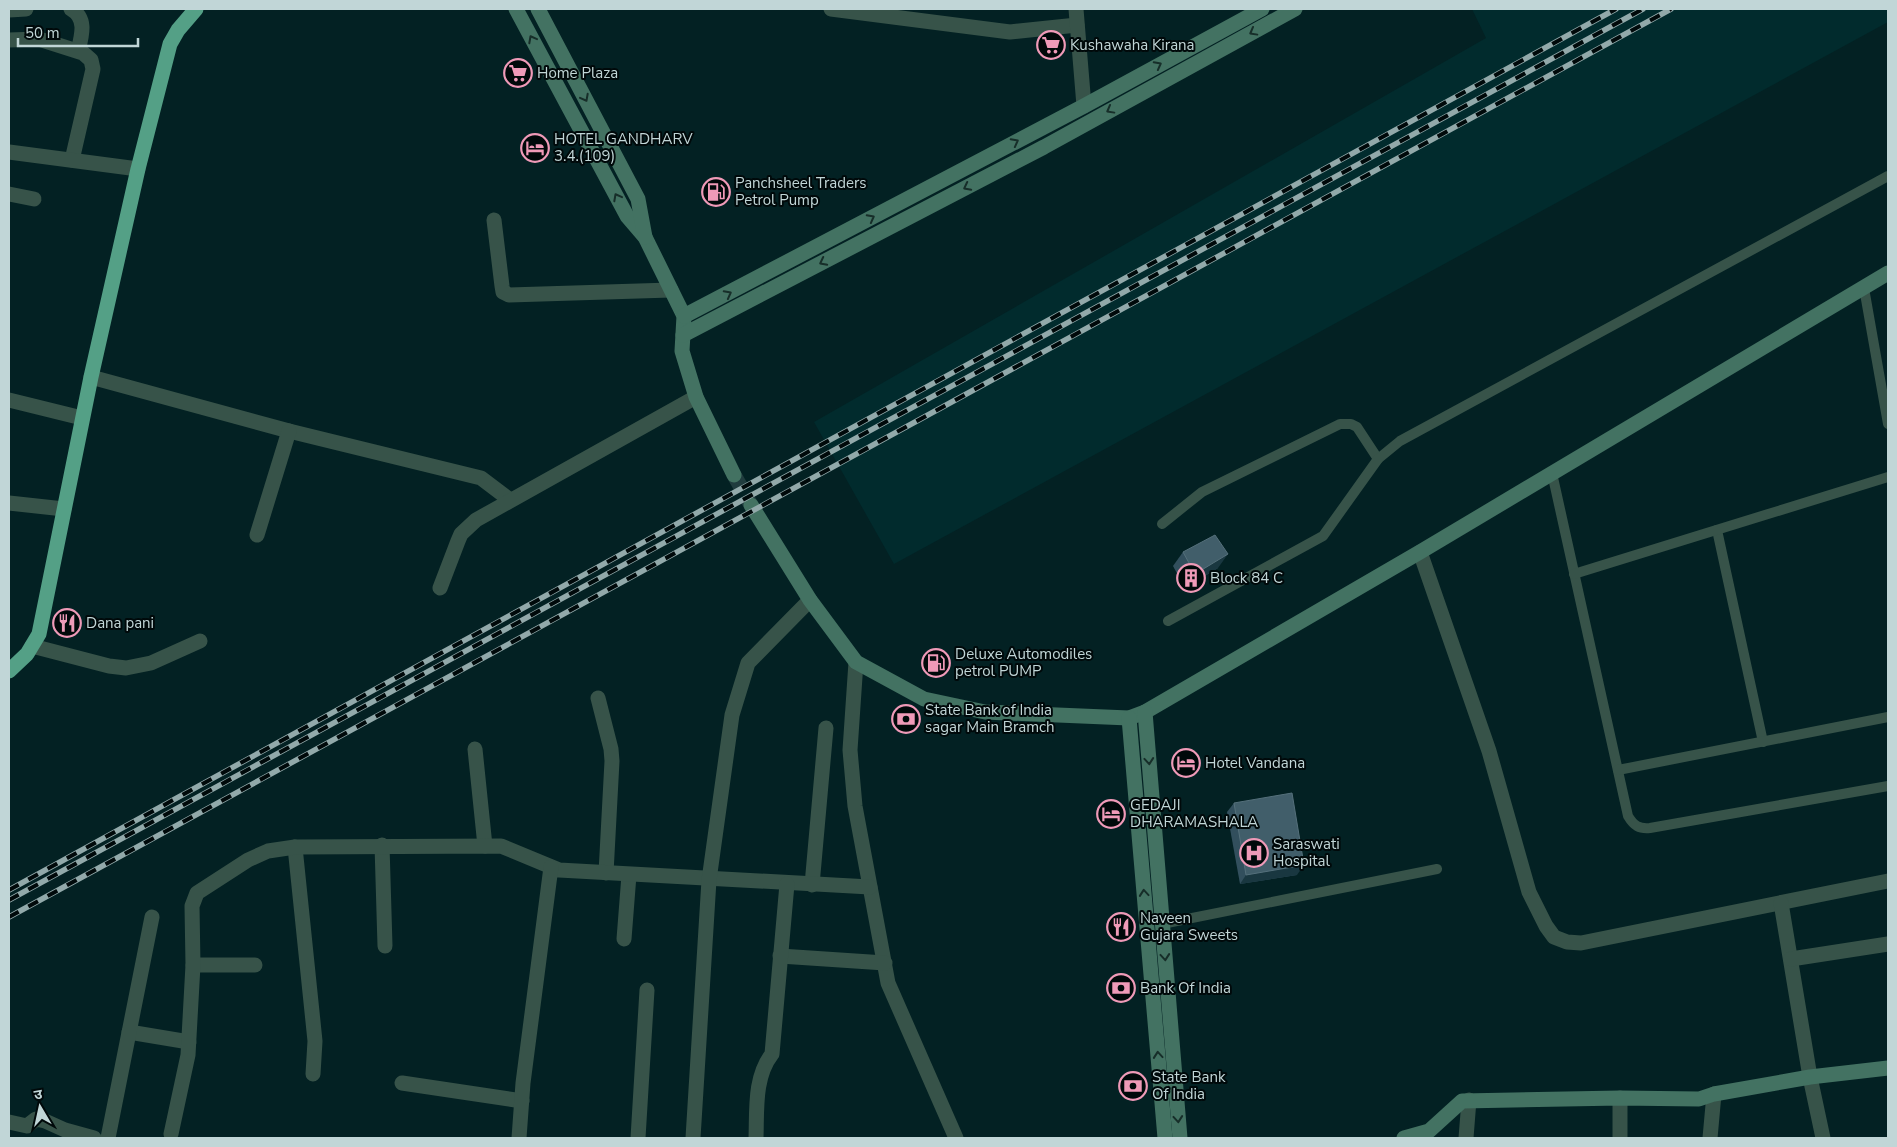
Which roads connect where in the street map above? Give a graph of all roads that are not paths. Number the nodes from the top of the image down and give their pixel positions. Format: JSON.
{"nodes":[{"id":1,"x":17,"y":9,"type":"edge"},
{"id":2,"x":26,"y":9,"type":"edge"},
{"id":3,"x":71,"y":9,"type":"edge"},
{"id":4,"x":196,"y":9,"type":"edge"},
{"id":5,"x":516,"y":9,"type":"edge"},
{"id":6,"x":538,"y":9,"type":"edge"},
{"id":7,"x":831,"y":9,"type":"edge"},
{"id":8,"x":1076,"y":9,"type":"edge"},
{"id":9,"x":1262,"y":9,"type":"edge"},
{"id":10,"x":1296,"y":9,"type":"edge"},
{"id":11,"x":9,"y":10,"type":"edge"},
{"id":12,"x":1077,"y":25,"type":"junction"},
{"id":13,"x":9,"y":40,"type":"edge"},
{"id":14,"x":78,"y":51,"type":"junction"},
{"id":15,"x":1084,"y":106,"type":"junction"},
{"id":16,"x":9,"y":152,"type":"edge"},
{"id":17,"x":72,"y":160,"type":"junction"},
{"id":18,"x":138,"y":169,"type":"junction"},
{"id":19,"x":1888,"y":176,"type":"edge"},
{"id":20,"x":9,"y":194,"type":"edge"},
{"id":21,"x":34,"y":200,"type":"dead end"},
{"id":22,"x":494,"y":220,"type":"dead end"},
{"id":23,"x":645,"y":237,"type":"junction"},
{"id":24,"x":1888,"y":274,"type":"edge"},
{"id":25,"x":1864,"y":288,"type":"junction"},
{"id":26,"x":671,"y":290,"type":"junction"},
{"id":27,"x":684,"y":316,"type":"junction"},
{"id":28,"x":683,"y":335,"type":"junction"},
{"id":29,"x":91,"y":377,"type":"junction"},
{"id":30,"x":696,"y":397,"type":"junction"},
{"id":31,"x":9,"y":400,"type":"edge"},
{"id":32,"x":82,"y":418,"type":"junction"},
{"id":33,"x":1888,"y":424,"type":"edge"},
{"id":34,"x":288,"y":431,"type":"junction"},
{"id":35,"x":1378,"y":459,"type":"junction"},
{"id":36,"x":1552,"y":473,"type":"junction"},
{"id":37,"x":734,"y":475,"type":"tunnel mouth"},
{"id":38,"x":1888,"y":476,"type":"edge"},
{"id":39,"x":510,"y":500,"type":"junction"},
{"id":40,"x":9,"y":503,"type":"edge"},
{"id":41,"x":751,"y":505,"type":"tunnel mouth"},
{"id":42,"x":64,"y":509,"type":"junction"},
{"id":43,"x":1162,"y":524,"type":"dead end"},
{"id":44,"x":1717,"y":530,"type":"junction"},
{"id":45,"x":257,"y":535,"type":"dead end"},
{"id":46,"x":1420,"y":552,"type":"junction"},
{"id":47,"x":1574,"y":574,"type":"junction"},
{"id":48,"x":440,"y":588,"type":"dead end"},
{"id":49,"x":810,"y":600,"type":"junction"},
{"id":50,"x":1168,"y":621,"type":"dead end"},
{"id":51,"x":200,"y":641,"type":"dead end"},
{"id":52,"x":32,"y":646,"type":"junction"},
{"id":53,"x":856,"y":662,"type":"junction"},
{"id":54,"x":9,"y":671,"type":"edge"},
{"id":55,"x":598,"y":698,"type":"dead end"},
{"id":56,"x":1145,"y":712,"type":"junction"},
{"id":57,"x":1888,"y":717,"type":"edge"},
{"id":58,"x":1129,"y":718,"type":"junction"},
{"id":59,"x":826,"y":728,"type":"dead end"},
{"id":60,"x":1763,"y":742,"type":"junction"},
{"id":61,"x":475,"y":749,"type":"dead end"},
{"id":62,"x":1618,"y":770,"type":"junction"},
{"id":63,"x":1888,"y":786,"type":"edge"},
{"id":64,"x":382,"y":846,"type":"junction"},
{"id":65,"x":485,"y":846,"type":"junction"},
{"id":66,"x":295,"y":847,"type":"junction"},
{"id":67,"x":551,"y":867,"type":"junction"},
{"id":68,"x":1437,"y":869,"type":"dead end"},
{"id":69,"x":606,"y":874,"type":"junction"},
{"id":70,"x":629,"y":875,"type":"junction"},
{"id":71,"x":709,"y":880,"type":"junction"},
{"id":72,"x":1888,"y":881,"type":"edge"},
{"id":73,"x":787,"y":884,"type":"junction"},
{"id":74,"x":812,"y":884,"type":"junction"},
{"id":75,"x":870,"y":887,"type":"junction"},
{"id":76,"x":1781,"y":904,"type":"junction"},
{"id":77,"x":152,"y":916,"type":"dead end"},
{"id":78,"x":1162,"y":924,"type":"junction"},
{"id":79,"x":624,"y":939,"type":"dead end"},
{"id":80,"x":1888,"y":944,"type":"edge"},
{"id":81,"x":385,"y":946,"type":"dead end"},
{"id":82,"x":780,"y":956,"type":"junction"},
{"id":83,"x":1790,"y":959,"type":"junction"},
{"id":84,"x":885,"y":963,"type":"junction"},
{"id":85,"x":193,"y":965,"type":"junction"},
{"id":86,"x":255,"y":965,"type":"dead end"},
{"id":87,"x":647,"y":990,"type":"dead end"},
{"id":88,"x":129,"y":1032,"type":"junction"},
{"id":89,"x":189,"y":1042,"type":"junction"},
{"id":90,"x":1888,"y":1068,"type":"edge"},
{"id":91,"x":313,"y":1074,"type":"dead end"},
{"id":92,"x":1810,"y":1077,"type":"junction"},
{"id":93,"x":402,"y":1083,"type":"dead end"},
{"id":94,"x":1714,"y":1094,"type":"junction"},
{"id":95,"x":1620,"y":1098,"type":"junction"},
{"id":96,"x":1469,"y":1100,"type":"junction"},
{"id":97,"x":522,"y":1101,"type":"junction"},
{"id":98,"x":9,"y":1122,"type":"edge"},
{"id":99,"x":171,"y":1134,"type":"dead end"},
{"id":100,"x":94,"y":1138,"type":"edge"},
{"id":101,"x":108,"y":1138,"type":"edge"},
{"id":102,"x":519,"y":1138,"type":"edge"},
{"id":103,"x":638,"y":1138,"type":"edge"},
{"id":104,"x":693,"y":1138,"type":"edge"},
{"id":105,"x":756,"y":1138,"type":"edge"},
{"id":106,"x":956,"y":1138,"type":"edge"},
{"id":107,"x":1165,"y":1138,"type":"edge"},
{"id":108,"x":1180,"y":1138,"type":"edge"},
{"id":109,"x":1404,"y":1138,"type":"edge"},
{"id":110,"x":1466,"y":1138,"type":"edge"},
{"id":111,"x":1620,"y":1138,"type":"edge"},
{"id":112,"x":1710,"y":1138,"type":"edge"},
{"id":113,"x":1823,"y":1138,"type":"edge"}],
"edges":[{"from":1,"to":2,"type":"street"},
{"from":1,"to":11,"type":"street"},
{"from":3,"to":14,"type":"street"},
{"from":4,"to":18,"type":"highway"},
{"from":23,"to":5,"type":"main road","one_way":true},
{"from":6,"to":23,"type":"main road","one_way":true},
{"from":7,"to":12,"type":"street"},
{"from":8,"to":12,"type":"street"},
{"from":15,"to":9,"type":"main road","one_way":true},
{"from":10,"to":28,"type":"main road","one_way":true},
{"from":12,"to":15,"type":"street"},
{"from":13,"to":14,"type":"street"},
{"from":14,"to":17,"type":"street"},
{"from":27,"to":15,"type":"main road","one_way":true},
{"from":16,"to":17,"type":"street"},
{"from":17,"to":18,"type":"street"},
{"from":18,"to":29,"type":"highway"},
{"from":19,"to":35,"type":"lane"},
{"from":20,"to":21,"type":"street"},
{"from":22,"to":26,"type":"street"},
{"from":23,"to":26,"type":"main road"},
{"from":24,"to":25,"type":"main road"},
{"from":25,"to":33,"type":"lane"},
{"from":25,"to":36,"type":"main road"},
{"from":26,"to":27,"type":"main road"},
{"from":27,"to":28,"type":"main road"},
{"from":28,"to":30,"type":"main road"},
{"from":29,"to":32,"type":"highway"},
{"from":29,"to":34,"type":"street"},
{"from":30,"to":37,"type":"main road"},
{"from":30,"to":39,"type":"street"},
{"from":31,"to":32,"type":"street"},
{"from":32,"to":42,"type":"highway"},
{"from":34,"to":39,"type":"street"},
{"from":34,"to":45,"type":"street"},
{"from":35,"to":43,"type":"lane"},
{"from":35,"to":50,"type":"lane"},
{"from":36,"to":46,"type":"main road"},
{"from":36,"to":47,"type":"lane"},
{"from":38,"to":44,"type":"lane"},
{"from":39,"to":48,"type":"street"},
{"from":40,"to":42,"type":"street"},
{"from":41,"to":49,"type":"main road"},
{"from":42,"to":52,"type":"highway"},
{"from":44,"to":47,"type":"lane"},
{"from":44,"to":60,"type":"lane"},
{"from":46,"to":56,"type":"main road"},
{"from":46,"to":76,"type":"street"},
{"from":47,"to":62,"type":"lane"},
{"from":49,"to":53,"type":"main road"},
{"from":49,"to":71,"type":"street"},
{"from":51,"to":52,"type":"street"},
{"from":52,"to":54,"type":"highway"},
{"from":53,"to":58,"type":"main road"},
{"from":53,"to":75,"type":"street"},
{"from":55,"to":69,"type":"street"},
{"from":56,"to":58,"type":"main road"},
{"from":56,"to":78,"type":"main road","one_way":true},
{"from":57,"to":60,"type":"lane"},
{"from":107,"to":58,"type":"main road","one_way":true},
{"from":59,"to":74,"type":"street"},
{"from":60,"to":62,"type":"lane"},
{"from":61,"to":65,"type":"street"},
{"from":62,"to":63,"type":"lane"},
{"from":64,"to":65,"type":"street"},
{"from":64,"to":66,"type":"street"},
{"from":64,"to":81,"type":"street"},
{"from":65,"to":67,"type":"street"},
{"from":66,"to":85,"type":"street"},
{"from":66,"to":91,"type":"street"},
{"from":67,"to":69,"type":"street"},
{"from":67,"to":97,"type":"street"},
{"from":68,"to":78,"type":"lane"},
{"from":69,"to":70,"type":"street"},
{"from":70,"to":71,"type":"street"},
{"from":70,"to":79,"type":"street"},
{"from":71,"to":73,"type":"street"},
{"from":71,"to":104,"type":"street"},
{"from":72,"to":76,"type":"street"},
{"from":73,"to":74,"type":"street"},
{"from":73,"to":82,"type":"street"},
{"from":74,"to":75,"type":"street"},
{"from":75,"to":84,"type":"street"},
{"from":76,"to":83,"type":"street"},
{"from":77,"to":88,"type":"street"},
{"from":78,"to":108,"type":"main road","one_way":true},
{"from":80,"to":83,"type":"street"},
{"from":82,"to":84,"type":"street"},
{"from":82,"to":105,"type":"street"},
{"from":83,"to":92,"type":"street"},
{"from":84,"to":106,"type":"street"},
{"from":85,"to":86,"type":"street"},
{"from":85,"to":89,"type":"street"},
{"from":87,"to":103,"type":"street"},
{"from":88,"to":89,"type":"street"},
{"from":88,"to":101,"type":"street"},
{"from":89,"to":99,"type":"street"},
{"from":90,"to":92,"type":"main road"},
{"from":92,"to":94,"type":"main road"},
{"from":92,"to":113,"type":"street"},
{"from":93,"to":97,"type":"street"},
{"from":94,"to":95,"type":"main road"},
{"from":94,"to":112,"type":"street"},
{"from":95,"to":96,"type":"main road"},
{"from":95,"to":111,"type":"street"},
{"from":96,"to":109,"type":"main road"},
{"from":96,"to":110,"type":"street"},
{"from":97,"to":102,"type":"street"},
{"from":98,"to":100,"type":"street"}]}
